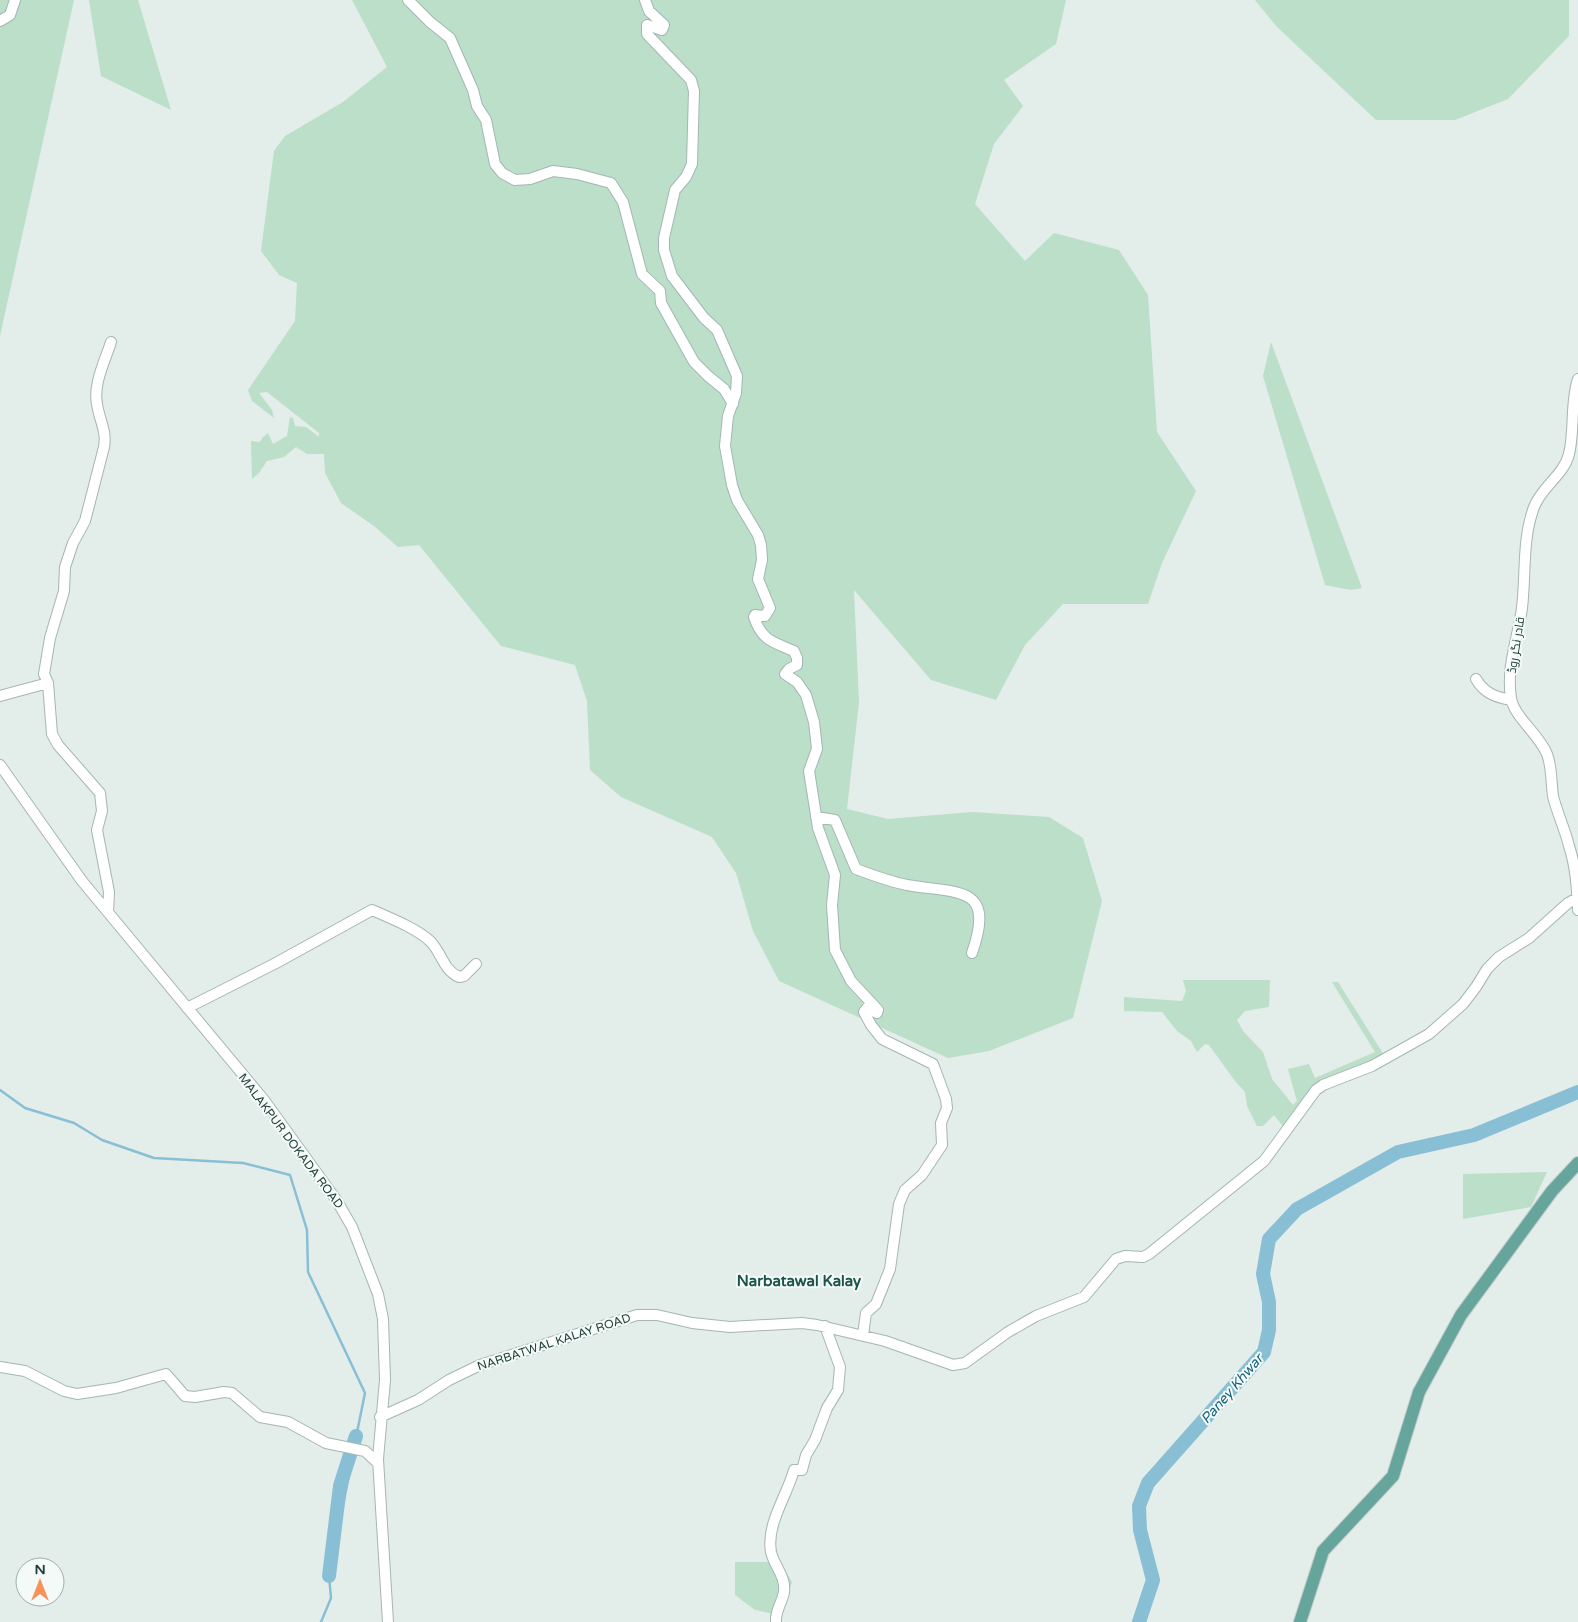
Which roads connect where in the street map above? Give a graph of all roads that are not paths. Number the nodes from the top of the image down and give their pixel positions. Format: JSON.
{"nodes":[{"id":1,"x":15,"y":0,"type":"edge"},
{"id":2,"x":408,"y":0,"type":"edge"},
{"id":3,"x":645,"y":0,"type":"edge"},
{"id":4,"x":0,"y":21,"type":"edge"},
{"id":5,"x":111,"y":342,"type":"dead end"},
{"id":6,"x":1578,"y":379,"type":"edge"},
{"id":7,"x":733,"y":404,"type":"junction"},
{"id":8,"x":1476,"y":679,"type":"dead end"},
{"id":9,"x":48,"y":683,"type":"junction"},
{"id":10,"x":0,"y":696,"type":"edge"},
{"id":11,"x":1511,"y":700,"type":"junction"},
{"id":12,"x":0,"y":764,"type":"edge"},
{"id":13,"x":816,"y":817,"type":"junction"},
{"id":14,"x":1577,"y":898,"type":"edge"},
{"id":15,"x":1578,"y":910,"type":"edge"},
{"id":16,"x":108,"y":912,"type":"junction"},
{"id":17,"x":972,"y":953,"type":"dead end"},
{"id":18,"x":476,"y":964,"type":"dead end"},
{"id":19,"x":187,"y":1008,"type":"junction"},
{"id":20,"x":1578,"y":1163,"type":"edge"},
{"id":21,"x":825,"y":1326,"type":"junction"},
{"id":22,"x":862,"y":1335,"type":"junction"},
{"id":23,"x":0,"y":1367,"type":"edge"},
{"id":24,"x":380,"y":1417,"type":"junction"},
{"id":25,"x":379,"y":1438,"type":"junction"},
{"id":26,"x":365,"y":1451,"type":"junction"},
{"id":27,"x":378,"y":1463,"type":"junction"},
{"id":28,"x":388,"y":1622,"type":"edge"},
{"id":29,"x":776,"y":1622,"type":"edge"},
{"id":30,"x":1300,"y":1622,"type":"edge"}],
"edges":[{"from":1,"to":4,"type":"street"},
{"from":2,"to":7,"type":"street"},
{"from":3,"to":7,"type":"street"},
{"from":5,"to":9,"type":"street"},
{"from":6,"to":11,"type":"street","name":"قادر نگر روڈ"},
{"from":7,"to":13,"type":"street"},
{"from":8,"to":11,"type":"street"},
{"from":9,"to":10,"type":"street"},
{"from":9,"to":16,"type":"street"},
{"from":11,"to":14,"type":"street"},
{"from":12,"to":16,"type":"street","name":"MALAKPUR DOKADA ROAD"},
{"from":13,"to":17,"type":"street"},
{"from":13,"to":22,"type":"street"},
{"from":14,"to":15,"type":"street"},
{"from":14,"to":22,"type":"street","name":"NARBATWAL KALAY ROAD"},
{"from":16,"to":19,"type":"street","name":"MALAKPUR DOKADA ROAD"},
{"from":18,"to":19,"type":"street"},
{"from":19,"to":24,"type":"street","name":"MALAKPUR DOKADA ROAD"},
{"from":20,"to":30,"type":"main road"},
{"from":21,"to":22,"type":"street","name":"NARBATWAL KALAY ROAD"},
{"from":21,"to":24,"type":"street","name":"NARBATWAL KALAY ROAD"},
{"from":21,"to":29,"type":"street"},
{"from":23,"to":26,"type":"street"},
{"from":24,"to":25,"type":"street","name":"MALAKPUR DOKADA ROAD"},
{"from":25,"to":26,"type":"street"},
{"from":25,"to":27,"type":"street","name":"MALAKPUR DOKADA ROAD"},
{"from":26,"to":27,"type":"street"},
{"from":27,"to":28,"type":"street","name":"MALAKPUR DOKADA ROAD"}]}
